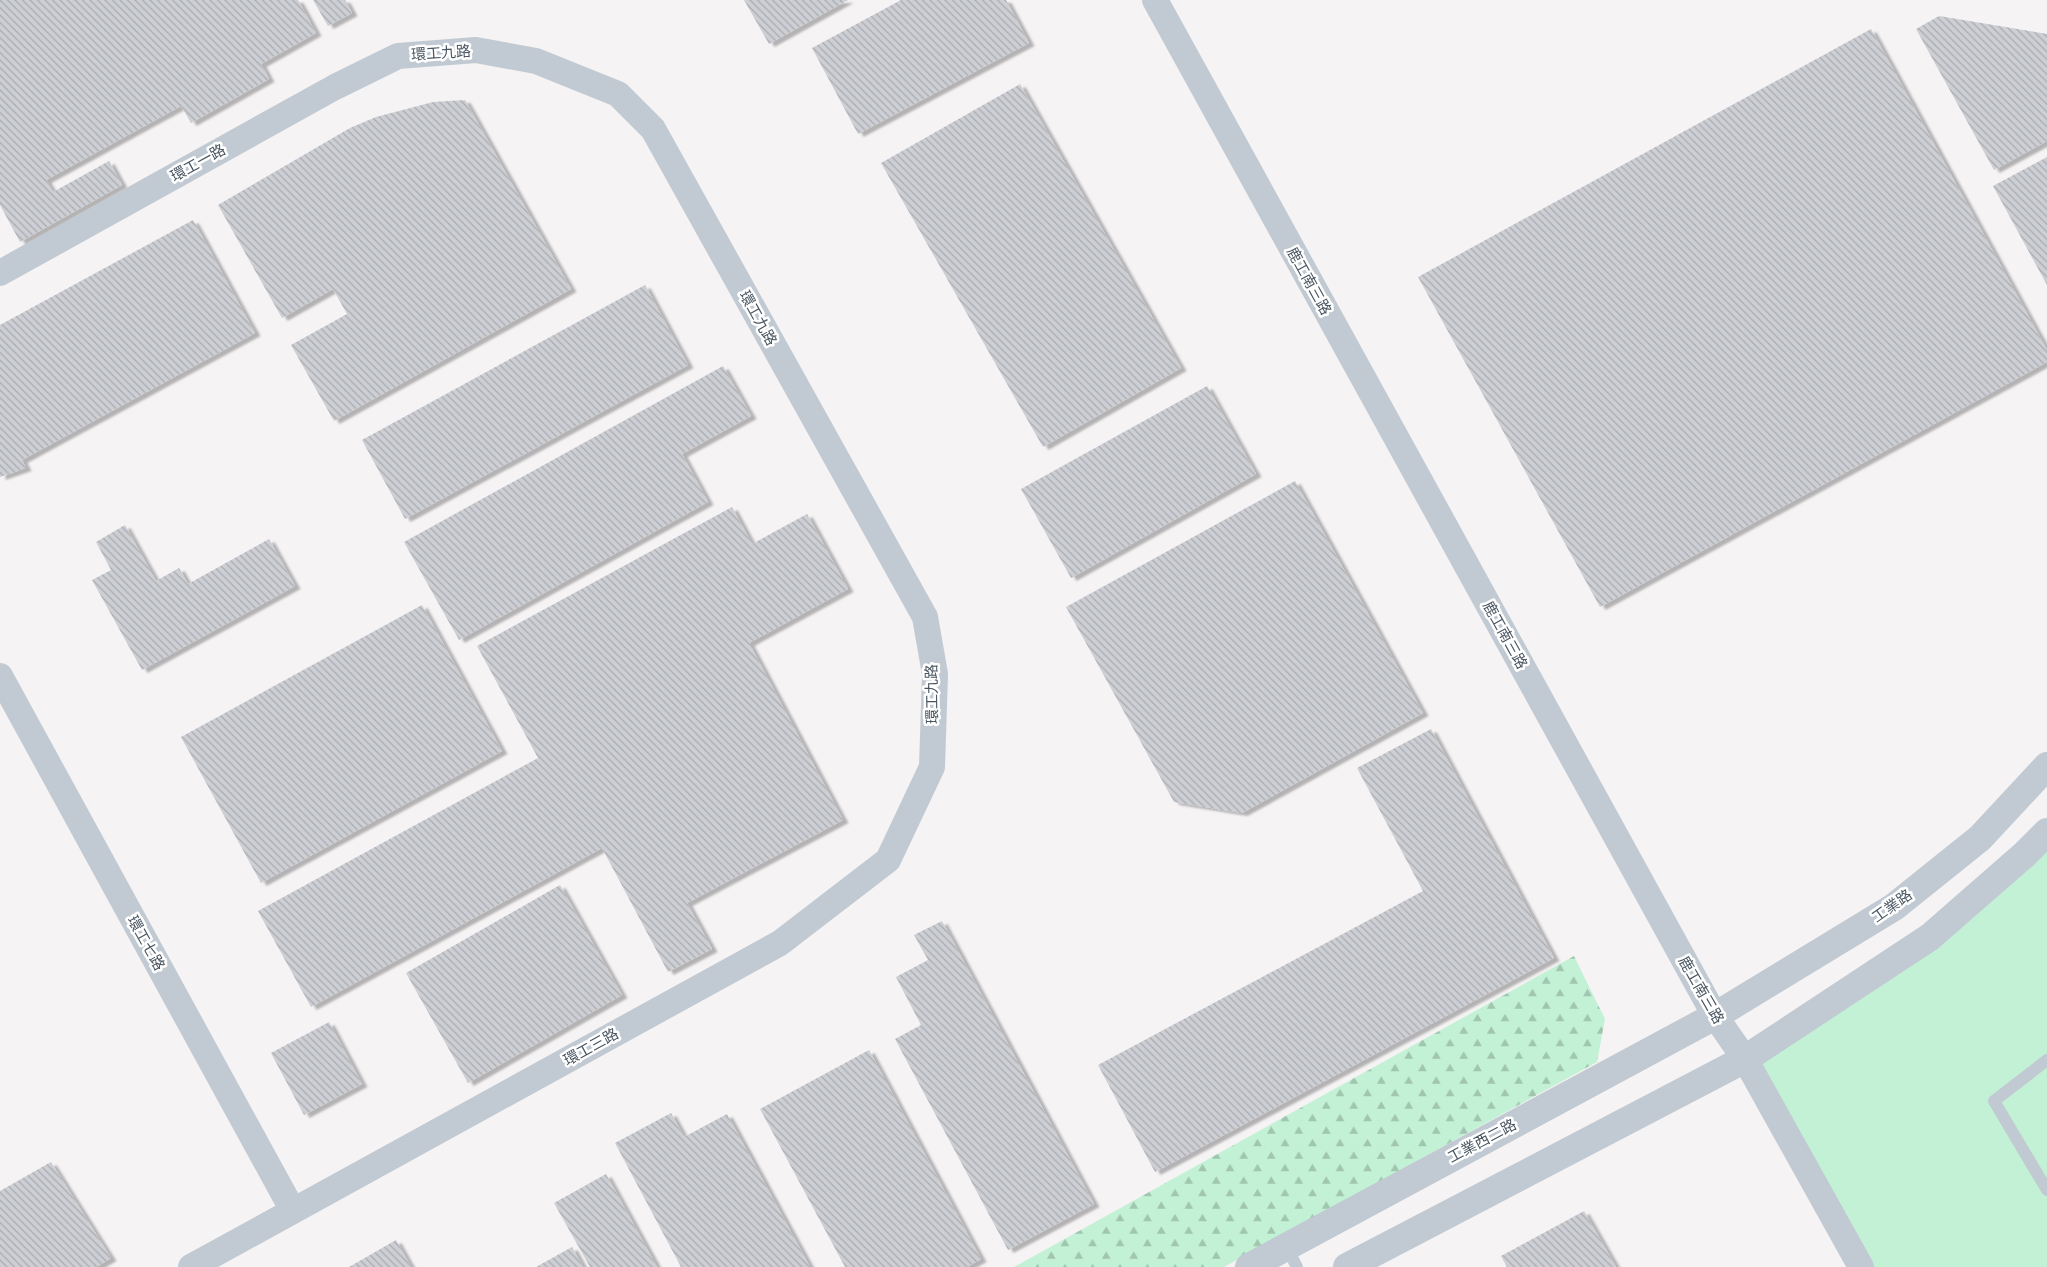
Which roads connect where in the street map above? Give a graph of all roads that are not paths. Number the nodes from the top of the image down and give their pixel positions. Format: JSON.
{"nodes":[{"id":1,"x":1155,"y":0,"type":"edge"},
{"id":2,"x":398,"y":56,"type":"joint"},
{"id":3,"x":0,"y":273,"type":"edge"},
{"id":4,"x":0,"y":676,"type":"edge"},
{"id":5,"x":2047,"y":766,"type":"edge"},
{"id":6,"x":932,"y":767,"type":"joint"},
{"id":7,"x":2047,"y":832,"type":"edge"},
{"id":8,"x":1715,"y":1016,"type":"junction"},
{"id":9,"x":1745,"y":1059,"type":"junction"},
{"id":10,"x":2047,"y":1060,"type":"edge"},
{"id":11,"x":2047,"y":1190,"type":"edge"},
{"id":12,"x":293,"y":1211,"type":"junction"},
{"id":13,"x":1291,"y":1257,"type":"edge"},
{"id":14,"x":191,"y":1267,"type":"edge"},
{"id":15,"x":1250,"y":1267,"type":"edge"},
{"id":16,"x":1347,"y":1267,"type":"edge"},
{"id":17,"x":1861,"y":1267,"type":"edge"}],
"edges":[{"from":1,"to":8,"type":"street","name":"鹿工南三路"},
{"from":2,"to":3,"type":"street","name":"環工一路"},
{"from":2,"to":6,"type":"street","name":"環工九路"},
{"from":4,"to":12,"type":"street","name":"環工七路"},
{"from":5,"to":8,"type":"street","name":"工業路"},
{"from":6,"to":12,"type":"street","name":"環工三路"},
{"from":7,"to":9,"type":"street"},
{"from":8,"to":9,"type":"street","name":"鹿工南三路"},
{"from":8,"to":13,"type":"street","name":"工業西二路"},
{"from":9,"to":16,"type":"street"},
{"from":9,"to":17,"type":"street","name":"鹿工南三路"},
{"from":10,"to":11,"type":"lane"},
{"from":12,"to":14,"type":"street","name":"環工三路"},
{"from":13,"to":15,"type":"street","name":"工業西二路"}]}
